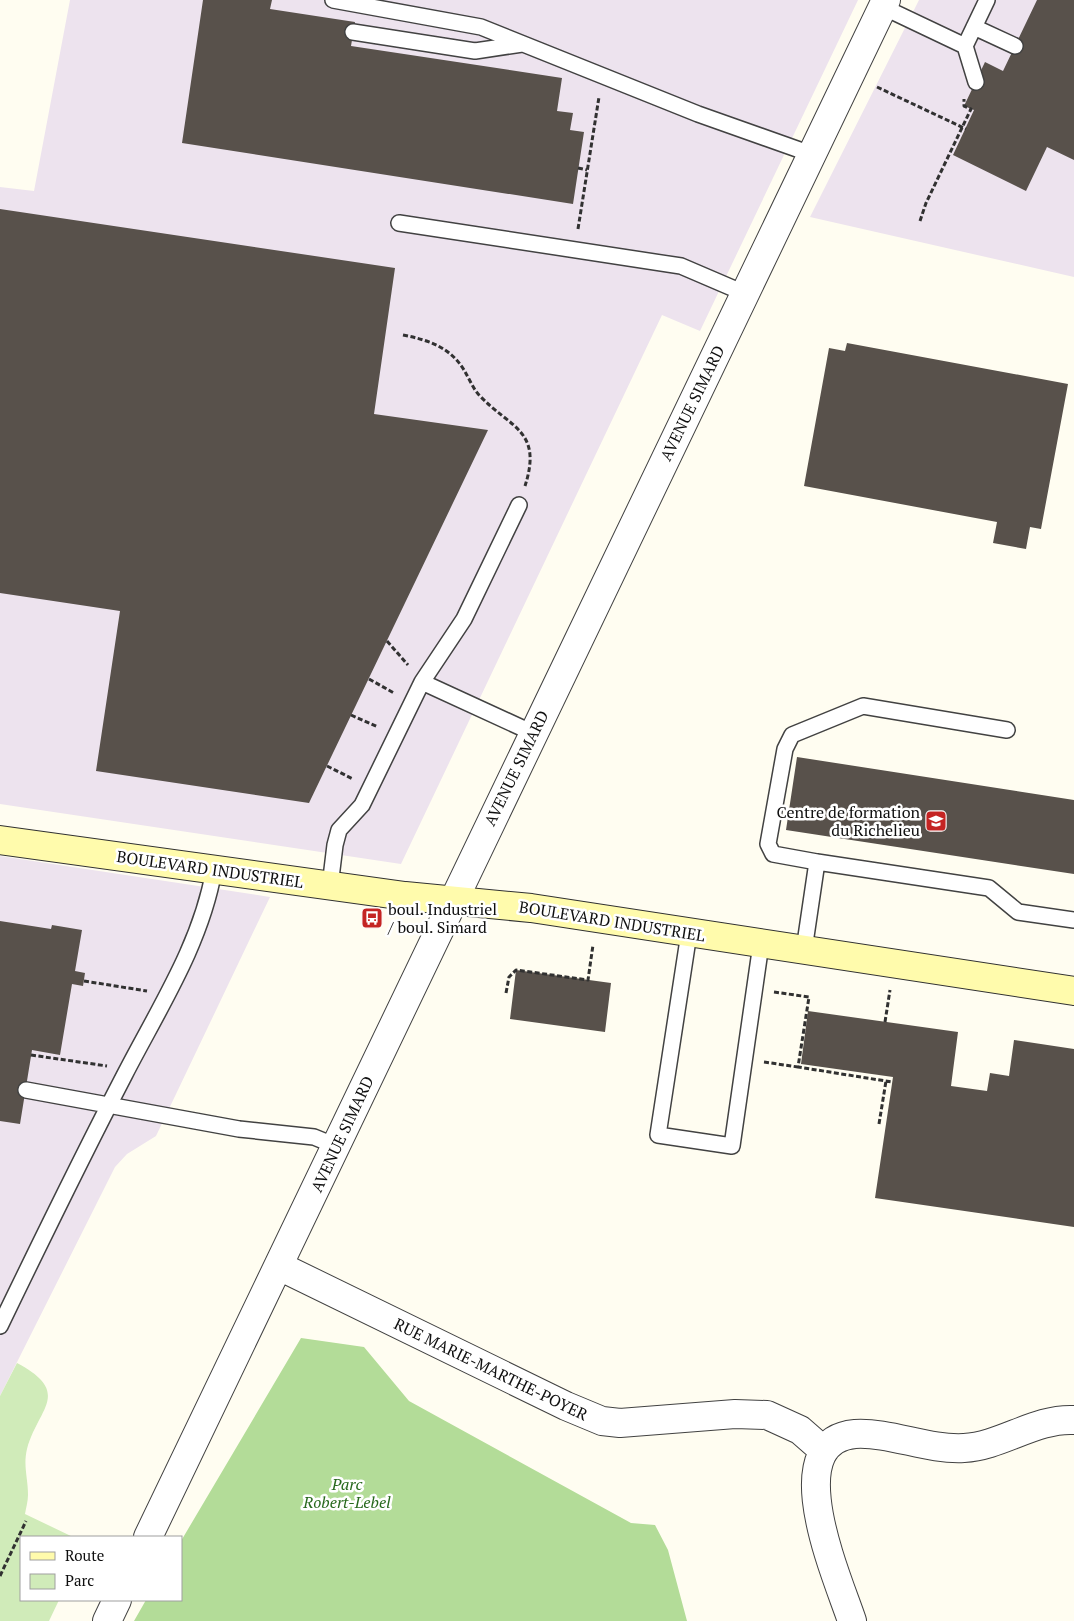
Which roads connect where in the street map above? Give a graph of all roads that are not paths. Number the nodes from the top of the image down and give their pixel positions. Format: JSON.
{"nodes":[{"id":1,"x":333,"y":0,"type":"edge"},
{"id":2,"x":987,"y":0,"type":"edge"},
{"id":3,"x":884,"y":3,"type":"edge"},
{"id":4,"x":974,"y":27,"type":"junction"},
{"id":5,"x":353,"y":32,"type":"dead end"},
{"id":6,"x":524,"y":44,"type":"junction"},
{"id":7,"x":965,"y":46,"type":"junction"},
{"id":8,"x":1014,"y":46,"type":"dead end"},
{"id":9,"x":976,"y":82,"type":"dead end"},
{"id":10,"x":811,"y":154,"type":"junction"},
{"id":11,"x":399,"y":223,"type":"dead end"},
{"id":12,"x":744,"y":293,"type":"junction"},
{"id":13,"x":519,"y":505,"type":"road end"},
{"id":14,"x":422,"y":682,"type":"junction"},
{"id":15,"x":1007,"y":730,"type":"dead end"},
{"id":16,"x":533,"y":733,"type":"junction"},
{"id":17,"x":0,"y":840,"type":"edge"},
{"id":18,"x":817,"y":862,"type":"junction"},
{"id":19,"x":214,"y":870,"type":"junction"},
{"id":20,"x":330,"y":886,"type":"junction"},
{"id":21,"x":452,"y":901,"type":"junction"},
{"id":22,"x":1074,"y":920,"type":"edge"},
{"id":23,"x":689,"y":933,"type":"junction"},
{"id":24,"x":761,"y":944,"type":"junction"},
{"id":25,"x":804,"y":950,"type":"junction"},
{"id":26,"x":1074,"y":991,"type":"edge"},
{"id":27,"x":26,"y":1090,"type":"dead end"},
{"id":28,"x":108,"y":1106,"type":"junction"},
{"id":29,"x":336,"y":1146,"type":"junction"},
{"id":30,"x":279,"y":1266,"type":"junction"},
{"id":31,"x":0,"y":1326,"type":"edge"},
{"id":32,"x":1074,"y":1420,"type":"edge"},
{"id":33,"x":824,"y":1451,"type":"junction"},
{"id":34,"x":148,"y":1536,"type":"edge"},
{"id":35,"x":117,"y":1601,"type":"edge"},
{"id":36,"x":107,"y":1621,"type":"edge"},
{"id":37,"x":852,"y":1621,"type":"edge"}],
"edges":[{"from":1,"to":6,"type":"lane"},
{"from":2,"to":4,"type":"lane"},
{"from":3,"to":7,"type":"lane"},
{"from":3,"to":10,"type":"street","name":"AVENUE SIMARD"},
{"from":4,"to":7,"type":"lane"},
{"from":4,"to":8,"type":"lane"},
{"from":5,"to":6,"type":"lane"},
{"from":6,"to":10,"type":"lane"},
{"from":7,"to":9,"type":"lane"},
{"from":10,"to":12,"type":"street","name":"AVENUE SIMARD"},
{"from":11,"to":12,"type":"lane"},
{"from":12,"to":16,"type":"street","name":"AVENUE SIMARD"},
{"from":13,"to":14,"type":"lane"},
{"from":14,"to":16,"type":"lane"},
{"from":14,"to":20,"type":"lane"},
{"from":15,"to":18,"type":"lane"},
{"from":16,"to":21,"type":"street","name":"AVENUE SIMARD"},
{"from":17,"to":19,"type":"street","name":"BOULEVARD INDUSTRIEL"},
{"from":18,"to":22,"type":"lane"},
{"from":18,"to":25,"type":"lane"},
{"from":19,"to":20,"type":"street","name":"BOULEVARD INDUSTRIEL"},
{"from":19,"to":28,"type":"lane"},
{"from":20,"to":21,"type":"street","name":"BOULEVARD INDUSTRIEL"},
{"from":21,"to":23,"type":"street","name":"BOULEVARD INDUSTRIEL"},
{"from":21,"to":29,"type":"street","name":"AVENUE SIMARD"},
{"from":23,"to":24,"type":"street","name":"BOULEVARD INDUSTRIEL"},
{"from":23,"to":24,"type":"lane"},
{"from":24,"to":25,"type":"street","name":"BOULEVARD INDUSTRIEL"},
{"from":25,"to":26,"type":"street","name":"BOULEVARD INDUSTRIEL"},
{"from":27,"to":28,"type":"lane"},
{"from":28,"to":29,"type":"lane"},
{"from":28,"to":31,"type":"lane"},
{"from":29,"to":30,"type":"street","name":"AVENUE SIMARD"},
{"from":30,"to":33,"type":"street","name":"RUE MARIE-MARTHE-POYER"},
{"from":30,"to":34,"type":"street","name":"AVENUE SIMARD"},
{"from":32,"to":33,"type":"street"},
{"from":33,"to":37,"type":"street"},
{"from":35,"to":36,"type":"street"}]}
